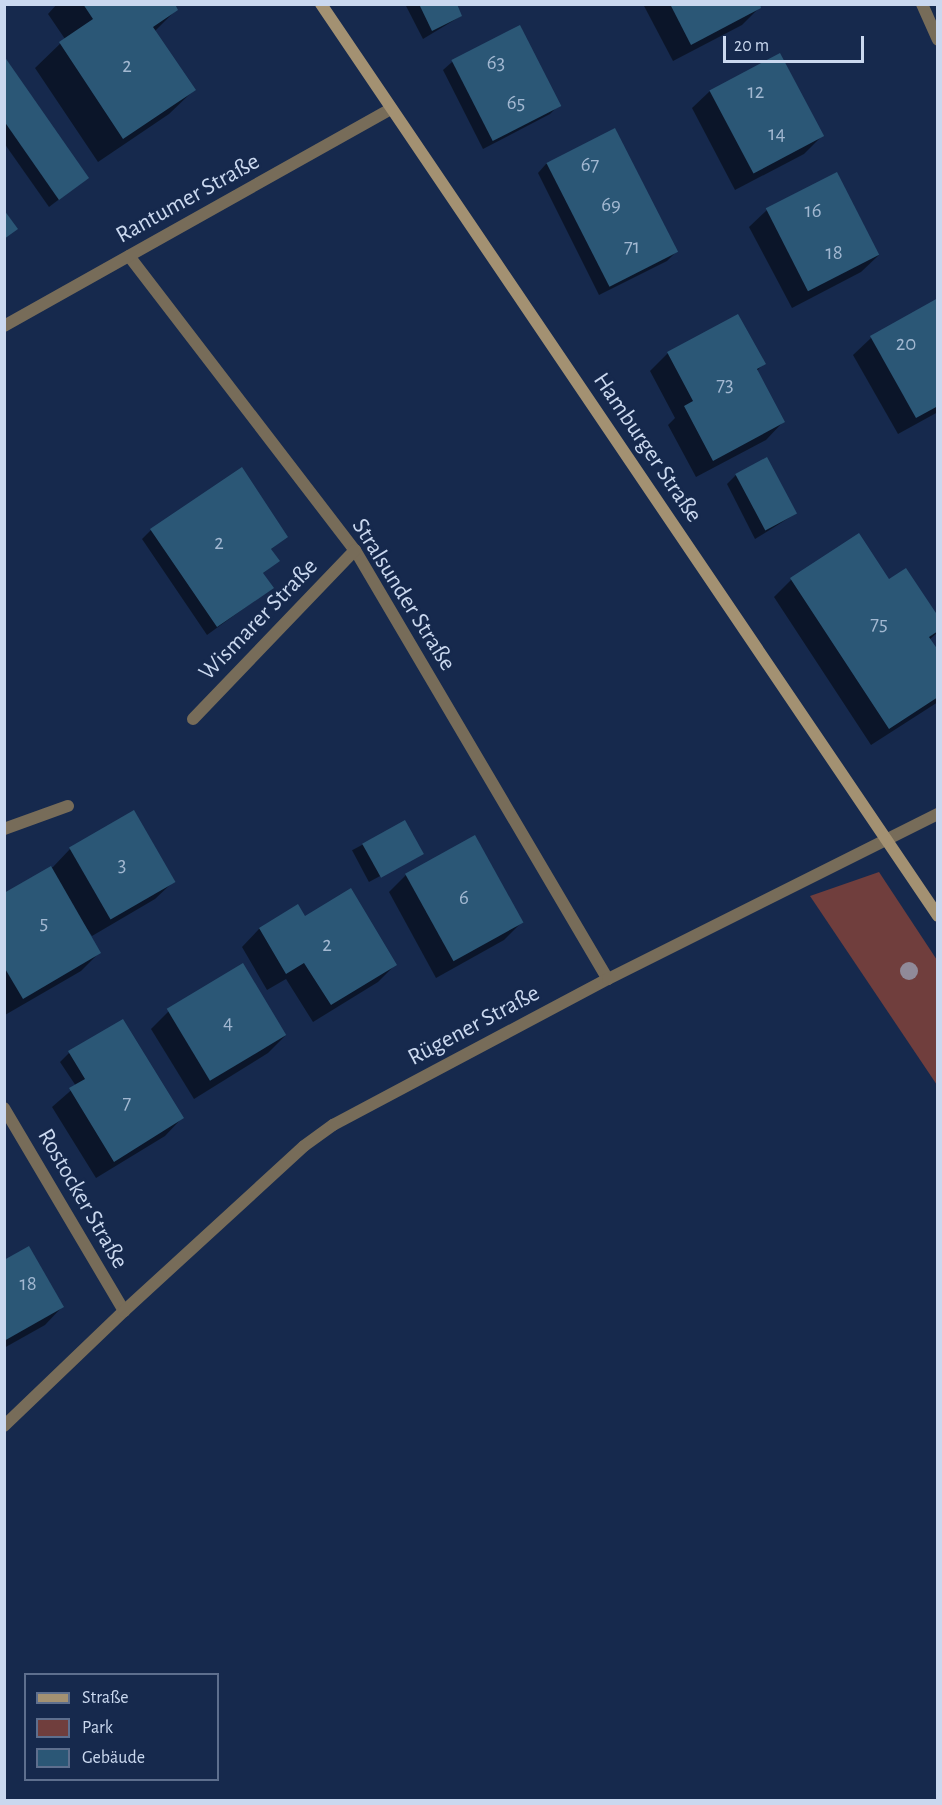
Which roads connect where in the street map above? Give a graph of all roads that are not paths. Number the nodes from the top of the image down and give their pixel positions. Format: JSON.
{"nodes":[{"id":1,"x":321,"y":4,"type":"edge"},
{"id":2,"x":922,"y":4,"type":"edge"},
{"id":3,"x":938,"y":40,"type":"edge"},
{"id":4,"x":391,"y":109,"type":"junction"},
{"id":5,"x":129,"y":256,"type":"junction"},
{"id":6,"x":4,"y":326,"type":"edge"},
{"id":7,"x":355,"y":550,"type":"junction"},
{"id":8,"x":194,"y":719,"type":"dead end"},
{"id":9,"x":68,"y":806,"type":"dead end"},
{"id":10,"x":938,"y":814,"type":"edge"},
{"id":11,"x":4,"y":829,"type":"edge"},
{"id":12,"x":886,"y":839,"type":"junction"},
{"id":13,"x":938,"y":916,"type":"edge"},
{"id":14,"x":608,"y":979,"type":"junction"},
{"id":15,"x":4,"y":1108,"type":"edge"},
{"id":16,"x":124,"y":1311,"type":"junction"},
{"id":17,"x":4,"y":1426,"type":"edge"}],
"edges":[{"from":1,"to":4,"type":"street","name":"Hamburger Straße"},
{"from":2,"to":3,"type":"street"},
{"from":4,"to":5,"type":"street","name":"Rantumer Straße"},
{"from":4,"to":12,"type":"street","name":"Hamburger Straße"},
{"from":5,"to":6,"type":"street","name":"Rantumer Straße"},
{"from":5,"to":7,"type":"street","name":"Stralsunder Straße"},
{"from":7,"to":8,"type":"street","name":"Wismarer Straße"},
{"from":7,"to":14,"type":"street","name":"Stralsunder Straße"},
{"from":9,"to":11,"type":"street"},
{"from":10,"to":12,"type":"street","name":"Rügener Straße"},
{"from":12,"to":13,"type":"street","name":"Hamburger Straße"},
{"from":12,"to":14,"type":"street","name":"Rügener Straße"},
{"from":14,"to":16,"type":"street","name":"Rügener Straße"},
{"from":15,"to":16,"type":"street","name":"Rostocker Straße"},
{"from":16,"to":17,"type":"street","name":"Rügener Straße"}]}
